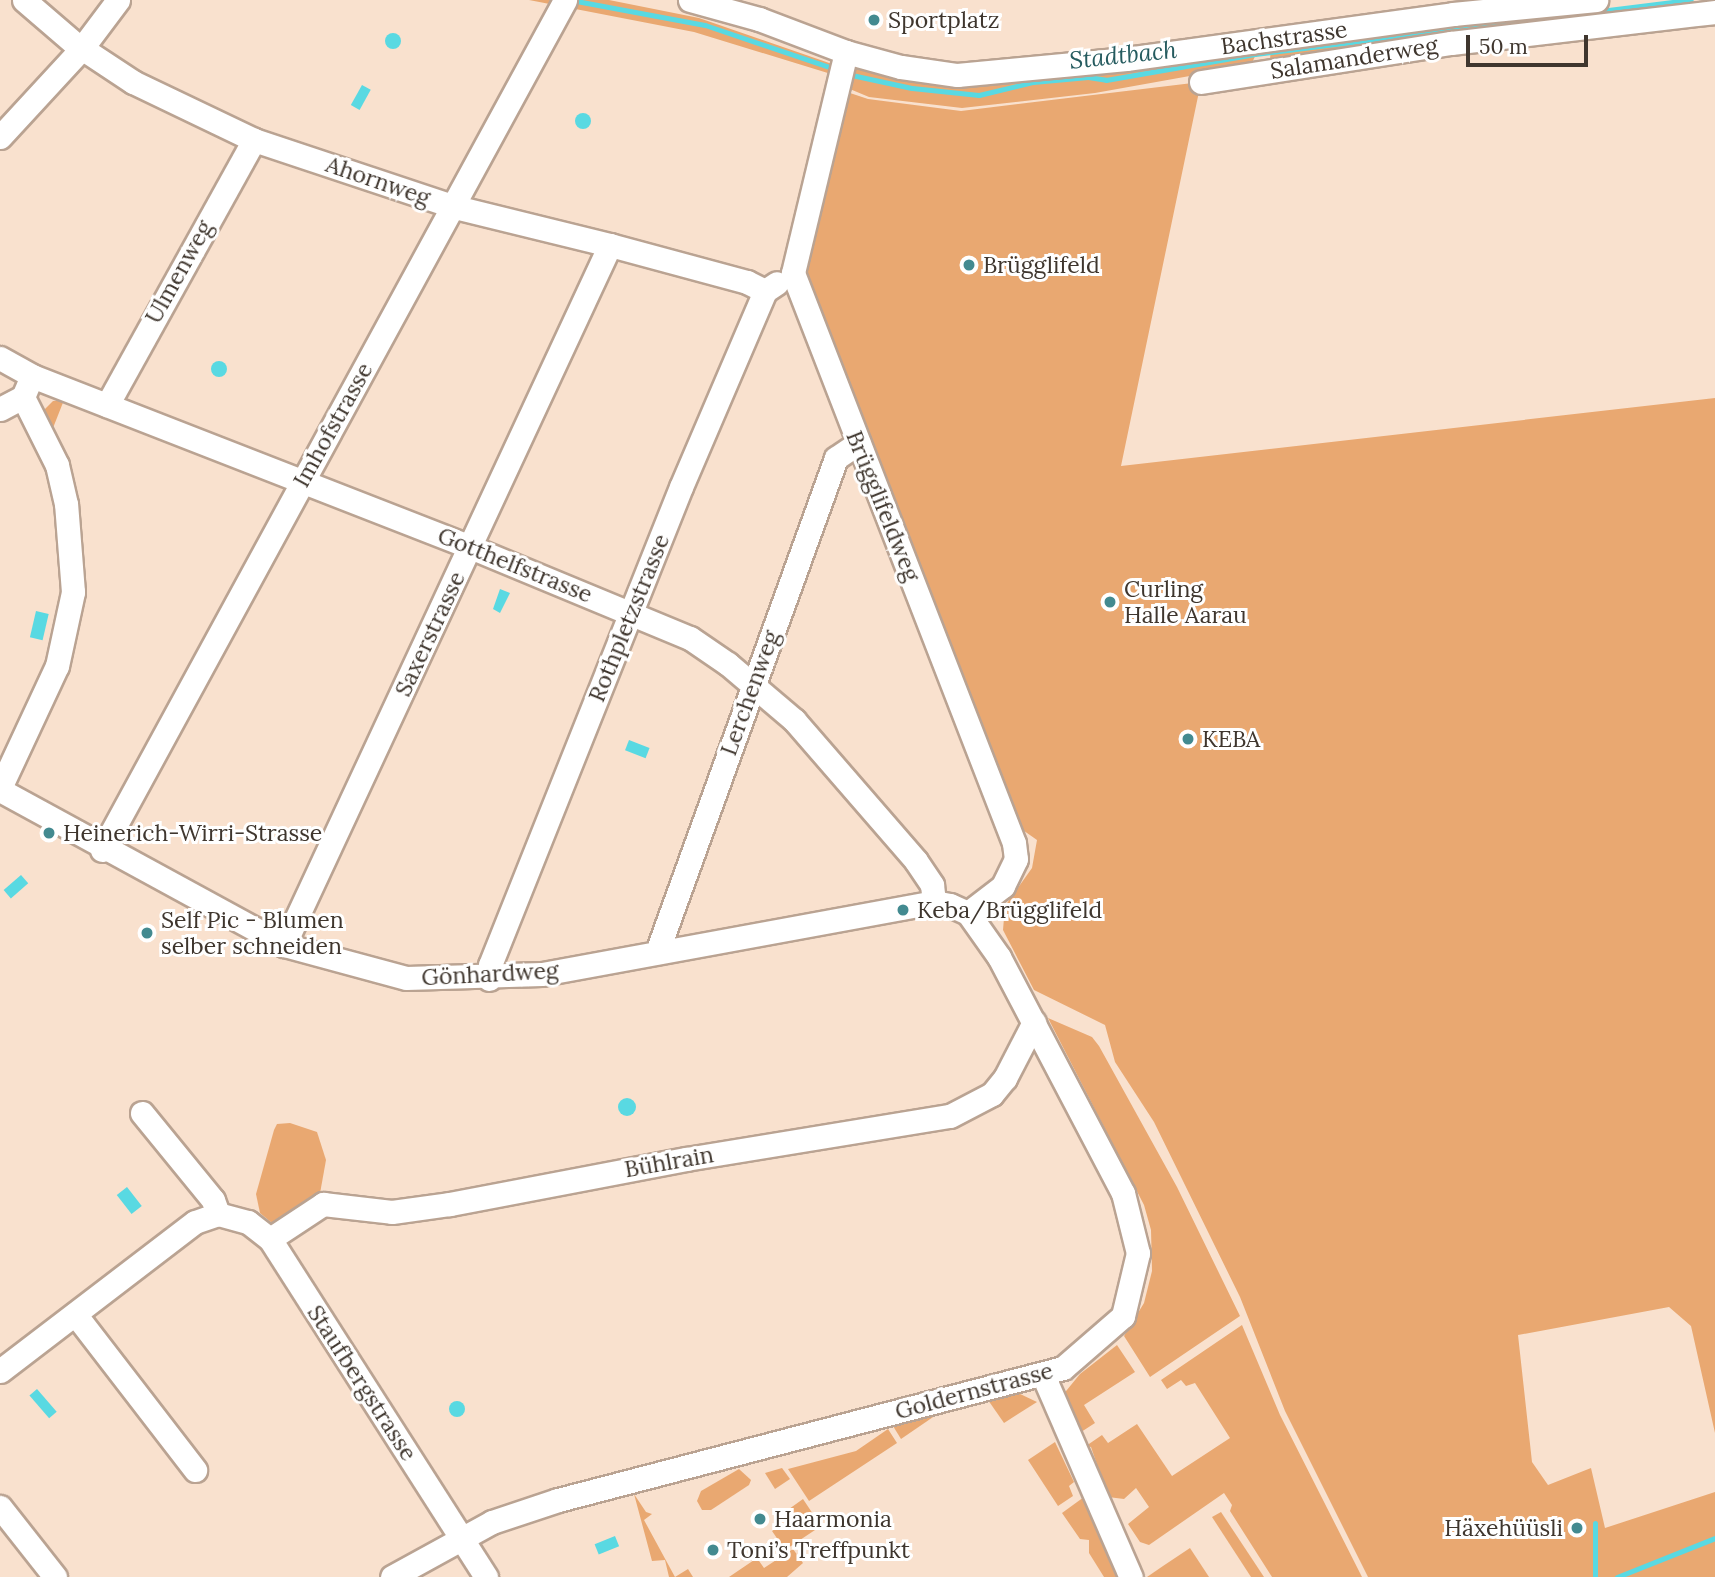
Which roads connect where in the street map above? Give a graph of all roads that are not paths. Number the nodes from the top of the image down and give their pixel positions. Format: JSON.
{"nodes":[{"id":1,"x":24,"y":0,"type":"edge"},
{"id":2,"x":118,"y":0,"type":"edge"},
{"id":3,"x":690,"y":0,"type":"edge"},
{"id":4,"x":1596,"y":0,"type":"edge"},
{"id":5,"x":562,"y":7,"type":"edge"},
{"id":6,"x":1715,"y":12,"type":"edge"},
{"id":7,"x":82,"y":48,"type":"junction"},
{"id":8,"x":846,"y":52,"type":"junction"},
{"id":9,"x":1201,"y":82,"type":"dead end"},
{"id":10,"x":0,"y":137,"type":"edge"},
{"id":11,"x":254,"y":140,"type":"junction"},
{"id":12,"x":455,"y":207,"type":"junction"},
{"id":13,"x":610,"y":245,"type":"junction"},
{"id":14,"x":793,"y":273,"type":"junction"},
{"id":15,"x":765,"y":291,"type":"junction"},
{"id":16,"x":0,"y":358,"type":"edge"},
{"id":17,"x":28,"y":387,"type":"junction"},
{"id":18,"x":107,"y":405,"type":"junction"},
{"id":19,"x":0,"y":409,"type":"edge"},
{"id":20,"x":858,"y":443,"type":"junction"},
{"id":21,"x":301,"y":482,"type":"junction"},
{"id":22,"x":470,"y":547,"type":"junction"},
{"id":23,"x":634,"y":613,"type":"junction"},
{"id":24,"x":753,"y":684,"type":"junction"},
{"id":25,"x":0,"y":789,"type":"edge"},
{"id":26,"x":102,"y":850,"type":"junction"},
{"id":27,"x":934,"y":902,"type":"junction"},
{"id":28,"x":968,"y":914,"type":"junction"},
{"id":29,"x":284,"y":945,"type":"junction"},
{"id":30,"x":657,"y":952,"type":"junction"},
{"id":31,"x":489,"y":979,"type":"junction"},
{"id":32,"x":1034,"y":1022,"type":"junction"},
{"id":33,"x":142,"y":1113,"type":"dead end"},
{"id":34,"x":218,"y":1214,"type":"junction"},
{"id":35,"x":270,"y":1240,"type":"junction"},
{"id":36,"x":75,"y":1314,"type":"junction"},
{"id":37,"x":0,"y":1371,"type":"edge"},
{"id":38,"x":1043,"y":1375,"type":"junction"},
{"id":39,"x":195,"y":1470,"type":"dead end"},
{"id":40,"x":0,"y":1507,"type":"edge"},
{"id":41,"x":461,"y":1538,"type":"junction"},
{"id":42,"x":55,"y":1577,"type":"edge"},
{"id":43,"x":392,"y":1577,"type":"edge"},
{"id":44,"x":486,"y":1577,"type":"edge"},
{"id":45,"x":1131,"y":1577,"type":"edge"}],
"edges":[{"from":1,"to":7,"type":"street","name":"Ahornweg"},
{"from":2,"to":7,"type":"street"},
{"from":3,"to":8,"type":"street","name":"Bachstrasse"},
{"from":4,"to":8,"type":"street","name":"Bachstrasse"},
{"from":5,"to":12,"type":"street","name":"Imhofstrasse"},
{"from":6,"to":9,"type":"street","name":"Salamanderweg"},
{"from":7,"to":10,"type":"street"},
{"from":7,"to":11,"type":"street","name":"Ahornweg"},
{"from":8,"to":14,"type":"street"},
{"from":11,"to":12,"type":"street","name":"Ahornweg"},
{"from":11,"to":18,"type":"street","name":"Ulmenweg"},
{"from":12,"to":13,"type":"street","name":"Ahornweg"},
{"from":12,"to":21,"type":"street","name":"Imhofstrasse"},
{"from":13,"to":15,"type":"street","name":"Ahornweg"},
{"from":13,"to":22,"type":"street","name":"Saxerstrasse"},
{"from":14,"to":15,"type":"street"},
{"from":14,"to":20,"type":"street","name":"Brügglifeldweg"},
{"from":15,"to":23,"type":"street","name":"Rothpletzstrasse"},
{"from":16,"to":17,"type":"street","name":"Gotthelfstrasse"},
{"from":17,"to":18,"type":"street","name":"Gotthelfstrasse"},
{"from":17,"to":19,"type":"street"},
{"from":17,"to":25,"type":"street"},
{"from":18,"to":21,"type":"street","name":"Gotthelfstrasse"},
{"from":20,"to":24,"type":"street","name":"Lerchenweg"},
{"from":20,"to":28,"type":"street","name":"Brügglifeldweg"},
{"from":21,"to":22,"type":"street","name":"Gotthelfstrasse"},
{"from":21,"to":26,"type":"street","name":"Imhofstrasse"},
{"from":22,"to":23,"type":"street","name":"Gotthelfstrasse"},
{"from":22,"to":29,"type":"street","name":"Saxerstrasse"},
{"from":23,"to":24,"type":"street","name":"Gotthelfstrasse"},
{"from":23,"to":31,"type":"street","name":"Rothpletzstrasse"},
{"from":24,"to":27,"type":"street","name":"Gotthelfstrasse"},
{"from":24,"to":30,"type":"street","name":"Lerchenweg"},
{"from":25,"to":26,"type":"street","name":"Gönhardweg"},
{"from":26,"to":29,"type":"street","name":"Gönhardweg"},
{"from":27,"to":28,"type":"street"},
{"from":27,"to":30,"type":"street","name":"Gönhardweg"},
{"from":28,"to":32,"type":"street","name":"Goldernstrasse"},
{"from":29,"to":31,"type":"street","name":"Gönhardweg"},
{"from":30,"to":31,"type":"street","name":"Gönhardweg"},
{"from":32,"to":35,"type":"street","name":"Bühlrain"},
{"from":32,"to":38,"type":"street","name":"Goldernstrasse"},
{"from":33,"to":34,"type":"street"},
{"from":34,"to":35,"type":"street","name":"Staufbergstrasse"},
{"from":34,"to":36,"type":"street"},
{"from":35,"to":41,"type":"street","name":"Staufbergstrasse"},
{"from":36,"to":37,"type":"street"},
{"from":36,"to":39,"type":"street"},
{"from":38,"to":41,"type":"street","name":"Goldernstrasse"},
{"from":38,"to":45,"type":"street"},
{"from":40,"to":42,"type":"street"},
{"from":41,"to":43,"type":"street","name":"Goldernstrasse"},
{"from":41,"to":44,"type":"street","name":"Staufbergstrasse"}]}
